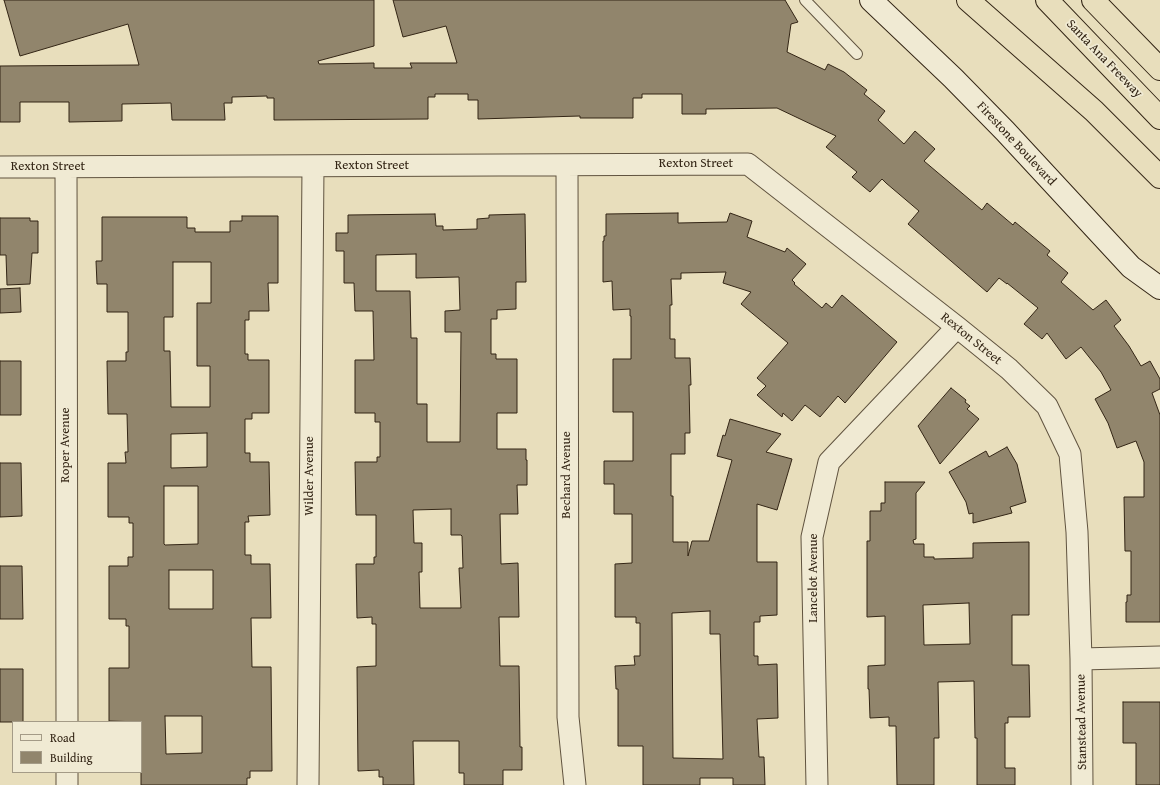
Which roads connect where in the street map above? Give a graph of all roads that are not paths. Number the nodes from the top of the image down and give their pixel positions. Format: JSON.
{"nodes":[{"id":1,"x":805,"y":0,"type":"edge"},
{"id":2,"x":871,"y":0,"type":"edge"},
{"id":3,"x":968,"y":0,"type":"edge"},
{"id":4,"x":1047,"y":0,"type":"edge"},
{"id":5,"x":1100,"y":6,"type":"edge"},
{"id":6,"x":857,"y":54,"type":"dead end"},
{"id":7,"x":1160,"y":69,"type":"edge"},
{"id":8,"x":1160,"y":118,"type":"edge"},
{"id":9,"x":567,"y":165,"type":"junction"},
{"id":10,"x":313,"y":166,"type":"junction"},
{"id":11,"x":0,"y":167,"type":"edge"},
{"id":12,"x":66,"y":167,"type":"junction"},
{"id":13,"x":1160,"y":177,"type":"edge"},
{"id":14,"x":1160,"y":288,"type":"edge"},
{"id":15,"x":957,"y":327,"type":"junction"},
{"id":16,"x":1160,"y":657,"type":"edge"},
{"id":17,"x":1081,"y":659,"type":"junction"},
{"id":18,"x":67,"y":721,"type":"edge"},
{"id":19,"x":67,"y":773,"type":"edge"},
{"id":20,"x":67,"y":785,"type":"edge"},
{"id":21,"x":308,"y":785,"type":"edge"},
{"id":22,"x":575,"y":785,"type":"edge"},
{"id":23,"x":817,"y":785,"type":"edge"},
{"id":24,"x":1082,"y":785,"type":"edge"}],
"edges":[{"from":1,"to":6,"type":"lane"},
{"from":2,"to":14,"type":"street","name":"Firestone Boulevard"},
{"from":3,"to":13,"type":"highway"},
{"from":4,"to":8,"type":"highway","name":"Santa Ana Freeway"},
{"from":5,"to":7,"type":"highway"},
{"from":9,"to":10,"type":"street","name":"Rexton Street"},
{"from":9,"to":15,"type":"street","name":"Rexton Street"},
{"from":9,"to":22,"type":"street","name":"Bechard Avenue"},
{"from":10,"to":12,"type":"street","name":"Rexton Street"},
{"from":10,"to":21,"type":"street","name":"Wilder Avenue"},
{"from":11,"to":12,"type":"street","name":"Rexton Street"},
{"from":12,"to":18,"type":"street","name":"Roper Avenue"},
{"from":15,"to":17,"type":"street","name":"Rexton Street"},
{"from":15,"to":23,"type":"street","name":"Lancelot Avenue"},
{"from":16,"to":17,"type":"street"},
{"from":17,"to":24,"type":"street","name":"Stanstead Avenue"},
{"from":19,"to":20,"type":"street"}]}
